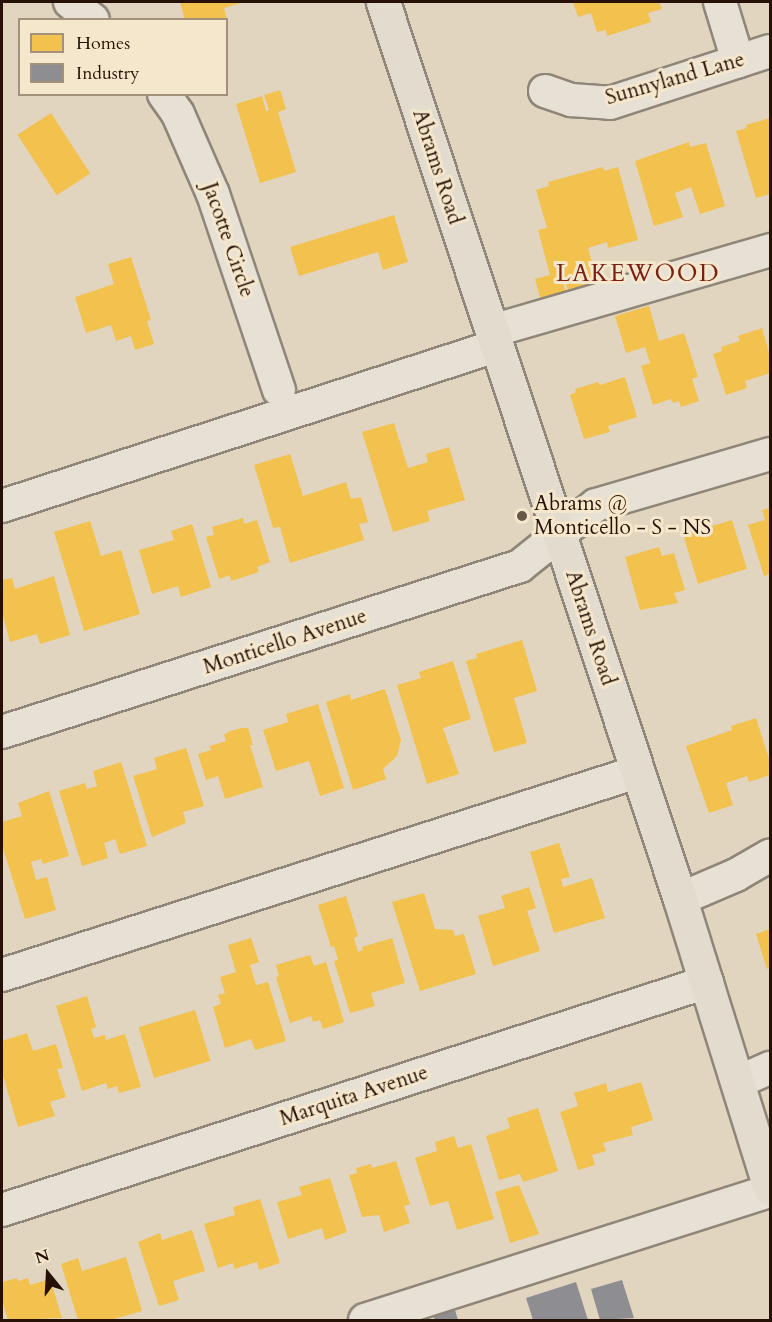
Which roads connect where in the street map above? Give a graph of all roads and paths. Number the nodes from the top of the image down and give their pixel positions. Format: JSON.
{"nodes":[{"id":1,"x":70,"y":2,"type":"edge"},
{"id":2,"x":383,"y":2,"type":"edge"},
{"id":3,"x":720,"y":2,"type":"edge"},
{"id":4,"x":90,"y":18,"type":"edge"},
{"id":5,"x":771,"y":51,"type":"edge"},
{"id":6,"x":738,"y":61,"type":"junction"},
{"id":7,"x":545,"y":91,"type":"dead end"},
{"id":8,"x":165,"y":96,"type":"edge"},
{"id":9,"x":771,"y":250,"type":"edge"},
{"id":10,"x":494,"y":339,"type":"junction"},
{"id":11,"x":279,"y":390,"type":"dead end"},
{"id":12,"x":771,"y":454,"type":"edge"},
{"id":13,"x":2,"y":506,"type":"edge"},
{"id":14,"x":559,"y":534,"type":"junction"},
{"id":15,"x":2,"y":732,"type":"edge"},
{"id":16,"x":637,"y":772,"type":"junction"},
{"id":17,"x":771,"y":855,"type":"edge"},
{"id":18,"x":680,"y":899,"type":"junction"},
{"id":19,"x":2,"y":975,"type":"edge"},
{"id":20,"x":707,"y":982,"type":"junction"},
{"id":21,"x":771,"y":1068,"type":"edge"},
{"id":22,"x":738,"y":1082,"type":"junction"},
{"id":23,"x":771,"y":1190,"type":"edge"},
{"id":24,"x":2,"y":1210,"type":"edge"},
{"id":25,"x":365,"y":1320,"type":"edge"}],
"edges":[{"from":1,"to":4,"type":"street"},
{"from":2,"to":10,"type":"main road","name":"Abrams Road"},
{"from":3,"to":6,"type":"street"},
{"from":5,"to":6,"type":"street","name":"Sunnyland Lane"},
{"from":6,"to":7,"type":"street","name":"Sunnyland Lane"},
{"from":8,"to":11,"type":"street","name":"Jacotte Circle"},
{"from":9,"to":10,"type":"street"},
{"from":10,"to":13,"type":"street"},
{"from":10,"to":14,"type":"main road","name":"Abrams Road"},
{"from":12,"to":14,"type":"street","name":"Monticello Avenue"},
{"from":14,"to":15,"type":"street","name":"Monticello Avenue"},
{"from":14,"to":16,"type":"main road","name":"Abrams Road"},
{"from":16,"to":18,"type":"main road","name":"Abrams Road"},
{"from":16,"to":19,"type":"street"},
{"from":17,"to":18,"type":"street"},
{"from":18,"to":20,"type":"main road","name":"Abrams Road"},
{"from":20,"to":22,"type":"main road","name":"Abrams Road"},
{"from":20,"to":24,"type":"street","name":"Marquita Avenue"},
{"from":21,"to":22,"type":"street"},
{"from":22,"to":23,"type":"main road","name":"Abrams Road"},
{"from":23,"to":25,"type":"street"}]}
